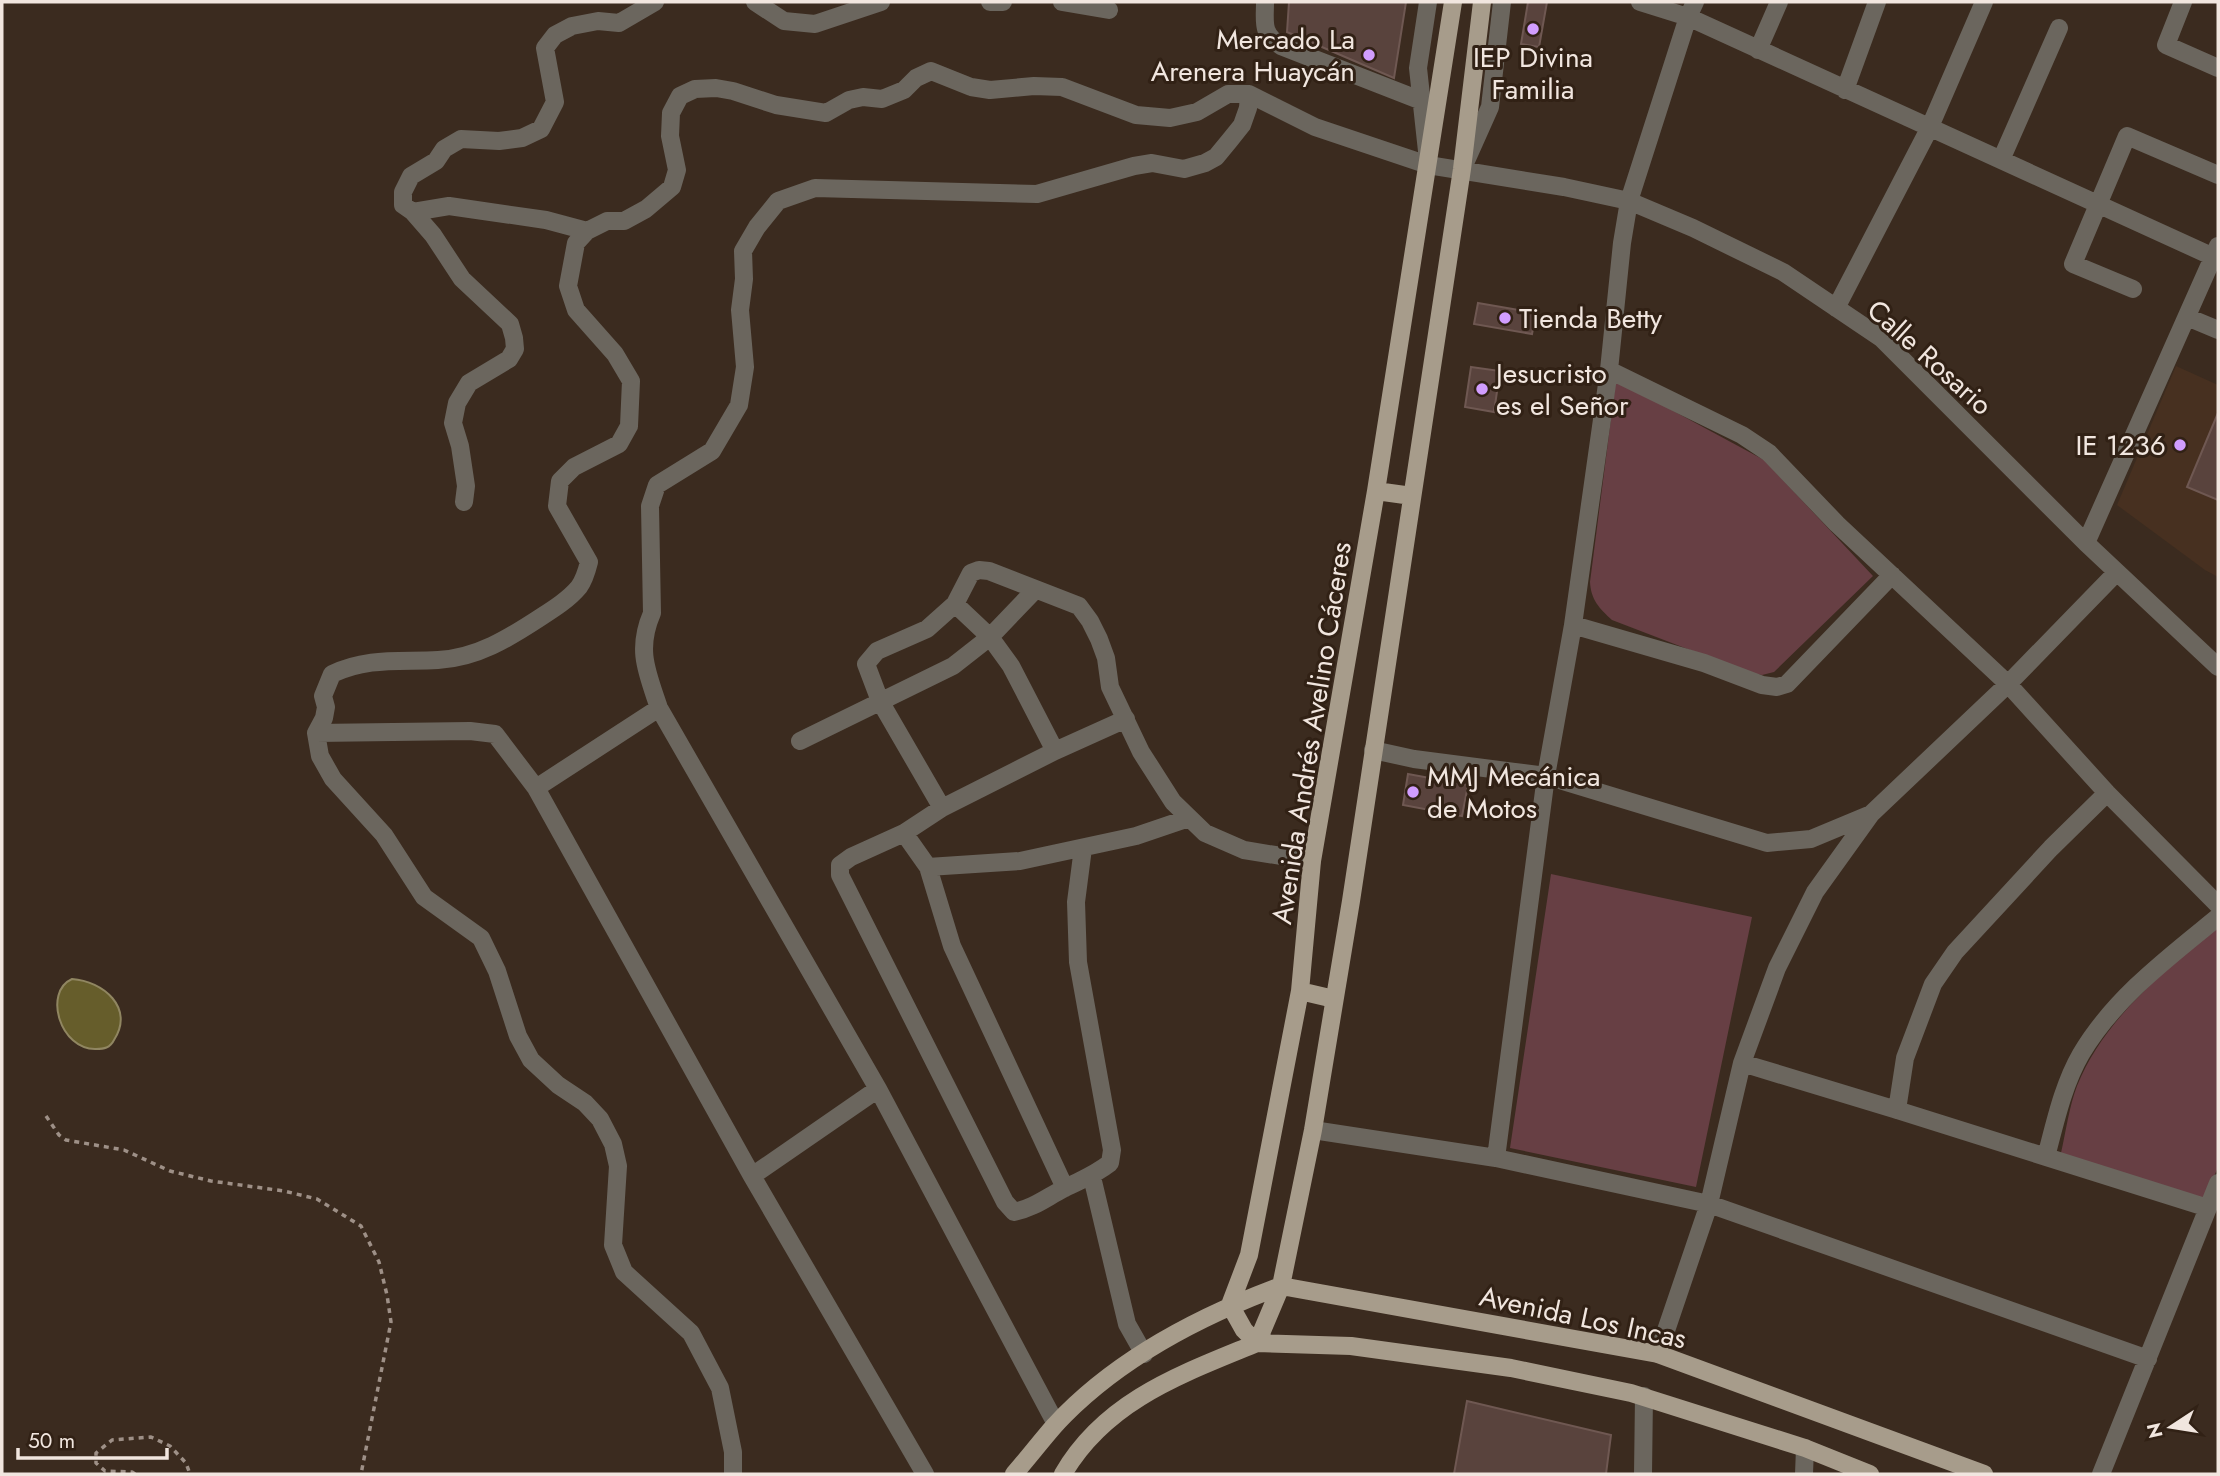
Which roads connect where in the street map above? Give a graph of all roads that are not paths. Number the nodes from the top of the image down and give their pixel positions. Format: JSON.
{"nodes":[{"id":1,"x":654,"y":2,"type":"edge"},
{"id":2,"x":755,"y":2,"type":"edge"},
{"id":3,"x":881,"y":2,"type":"edge"},
{"id":4,"x":990,"y":2,"type":"edge"},
{"id":5,"x":1003,"y":2,"type":"edge"},
{"id":6,"x":1062,"y":2,"type":"edge"},
{"id":7,"x":1265,"y":2,"type":"edge"},
{"id":8,"x":1428,"y":2,"type":"edge"},
{"id":9,"x":1453,"y":2,"type":"edge"},
{"id":10,"x":1482,"y":2,"type":"edge"},
{"id":11,"x":1502,"y":2,"type":"edge"},
{"id":12,"x":1640,"y":2,"type":"edge"},
{"id":13,"x":1779,"y":2,"type":"edge"},
{"id":14,"x":1877,"y":2,"type":"edge"},
{"id":15,"x":1984,"y":2,"type":"edge"},
{"id":16,"x":2183,"y":2,"type":"edge"},
{"id":17,"x":1692,"y":9,"type":"edge"},
{"id":18,"x":1109,"y":10,"type":"dead end"},
{"id":19,"x":2059,"y":28,"type":"dead end"},
{"id":20,"x":1758,"y":50,"type":"junction"},
{"id":21,"x":2218,"y":68,"type":"edge"},
{"id":22,"x":1845,"y":90,"type":"junction"},
{"id":23,"x":1249,"y":94,"type":"junction"},
{"id":24,"x":1422,"y":101,"type":"junction"},
{"id":25,"x":1929,"y":129,"type":"junction"},
{"id":26,"x":2001,"y":160,"type":"junction"},
{"id":27,"x":1428,"y":165,"type":"junction"},
{"id":28,"x":1462,"y":169,"type":"junction"},
{"id":29,"x":2218,"y":175,"type":"edge"},
{"id":30,"x":1629,"y":201,"type":"junction"},
{"id":31,"x":2098,"y":204,"type":"junction"},
{"id":32,"x":413,"y":212,"type":"junction"},
{"id":33,"x":587,"y":231,"type":"junction"},
{"id":34,"x":2217,"y":254,"type":"edge"},
{"id":35,"x":2133,"y":289,"type":"dead end"},
{"id":36,"x":1836,"y":308,"type":"junction"},
{"id":37,"x":2187,"y":317,"type":"junction"},
{"id":38,"x":2218,"y":330,"type":"edge"},
{"id":39,"x":1609,"y":370,"type":"junction"},
{"id":40,"x":1376,"y":491,"type":"junction"},
{"id":41,"x":1412,"y":496,"type":"junction"},
{"id":42,"x":464,"y":502,"type":"dead end"},
{"id":43,"x":2085,"y":543,"type":"junction"},
{"id":44,"x":2116,"y":573,"type":"junction"},
{"id":45,"x":1892,"y":575,"type":"junction"},
{"id":46,"x":1035,"y":590,"type":"junction"},
{"id":47,"x":956,"y":604,"type":"junction"},
{"id":48,"x":1573,"y":625,"type":"junction"},
{"id":49,"x":990,"y":636,"type":"junction"},
{"id":50,"x":2218,"y":667,"type":"edge"},
{"id":51,"x":2008,"y":684,"type":"junction"},
{"id":52,"x":880,"y":701,"type":"junction"},
{"id":53,"x":659,"y":708,"type":"junction"},
{"id":54,"x":1126,"y":719,"type":"junction"},
{"id":55,"x":316,"y":733,"type":"junction"},
{"id":56,"x":800,"y":741,"type":"dead end"},
{"id":57,"x":1373,"y":750,"type":"junction"},
{"id":58,"x":1055,"y":751,"type":"junction"},
{"id":59,"x":1546,"y":776,"type":"junction"},
{"id":60,"x":536,"y":788,"type":"junction"},
{"id":61,"x":2107,"y":793,"type":"junction"},
{"id":62,"x":942,"y":808,"type":"junction"},
{"id":63,"x":1871,"y":814,"type":"junction"},
{"id":64,"x":1189,"y":818,"type":"junction"},
{"id":65,"x":904,"y":833,"type":"junction"},
{"id":66,"x":1083,"y":848,"type":"junction"},
{"id":67,"x":1312,"y":862,"type":"junction"},
{"id":68,"x":928,"y":867,"type":"junction"},
{"id":69,"x":2218,"y":905,"type":"edge"},
{"id":70,"x":2218,"y":917,"type":"edge"},
{"id":71,"x":1300,"y":991,"type":"junction"},
{"id":72,"x":1334,"y":999,"type":"junction"},
{"id":73,"x":1742,"y":1063,"type":"junction"},
{"id":74,"x":878,"y":1089,"type":"junction"},
{"id":75,"x":1897,"y":1110,"type":"junction"},
{"id":76,"x":1313,"y":1130,"type":"junction"},
{"id":77,"x":2046,"y":1157,"type":"junction"},
{"id":78,"x":1496,"y":1158,"type":"junction"},
{"id":79,"x":752,"y":1176,"type":"junction"},
{"id":80,"x":1092,"y":1177,"type":"junction"},
{"id":81,"x":2218,"y":1183,"type":"edge"},
{"id":82,"x":1065,"y":1188,"type":"junction"},
{"id":83,"x":1709,"y":1204,"type":"junction"},
{"id":84,"x":2208,"y":1209,"type":"junction"},
{"id":85,"x":1280,"y":1286,"type":"junction"},
{"id":86,"x":1230,"y":1305,"type":"junction"},
{"id":87,"x":1257,"y":1343,"type":"junction"},
{"id":88,"x":1144,"y":1354,"type":"junction"},
{"id":89,"x":1658,"y":1354,"type":"junction"},
{"id":90,"x":2148,"y":1359,"type":"junction"},
{"id":91,"x":1644,"y":1396,"type":"junction"},
{"id":92,"x":1056,"y":1424,"type":"junction"},
{"id":93,"x":1805,"y":1448,"type":"junction"},
{"id":94,"x":733,"y":1474,"type":"edge"},
{"id":95,"x":925,"y":1474,"type":"edge"},
{"id":96,"x":1014,"y":1474,"type":"edge"},
{"id":97,"x":1063,"y":1474,"type":"edge"},
{"id":98,"x":1643,"y":1474,"type":"edge"},
{"id":99,"x":1804,"y":1474,"type":"edge"},
{"id":100,"x":1870,"y":1474,"type":"edge"},
{"id":101,"x":1984,"y":1474,"type":"edge"},
{"id":102,"x":2101,"y":1474,"type":"edge"}],
"edges":[{"from":1,"to":32,"type":"street"},
{"from":2,"to":3,"type":"street"},
{"from":4,"to":5,"type":"street"},
{"from":6,"to":18,"type":"street"},
{"from":7,"to":24,"type":"street"},
{"from":8,"to":24,"type":"street","name":"Avenida Andrés Avelino Cáceres"},
{"from":9,"to":27,"type":"main road","name":"Avenida Andrés Avelino Cáceres"},
{"from":10,"to":28,"type":"main road"},
{"from":11,"to":28,"type":"street"},
{"from":12,"to":17,"type":"street"},
{"from":13,"to":20,"type":"street"},
{"from":14,"to":22,"type":"street"},
{"from":15,"to":25,"type":"street"},
{"from":16,"to":21,"type":"street"},
{"from":17,"to":20,"type":"street"},
{"from":17,"to":30,"type":"street"},
{"from":19,"to":26,"type":"street"},
{"from":20,"to":22,"type":"street"},
{"from":22,"to":25,"type":"street"},
{"from":23,"to":27,"type":"street"},
{"from":23,"to":33,"type":"street"},
{"from":23,"to":53,"type":"street"},
{"from":24,"to":27,"type":"street","name":"Avenida Andrés Avelino Cáceres"},
{"from":25,"to":26,"type":"street"},
{"from":25,"to":36,"type":"street"},
{"from":26,"to":31,"type":"street"},
{"from":27,"to":28,"type":"street","name":"Calle Rosario"},
{"from":27,"to":40,"type":"main road","name":"Avenida Andrés Avelino Cáceres"},
{"from":28,"to":30,"type":"street","name":"Calle Rosario"},
{"from":28,"to":41,"type":"main road"},
{"from":29,"to":31,"type":"street"},
{"from":30,"to":36,"type":"street","name":"Calle Rosario"},
{"from":30,"to":39,"type":"street"},
{"from":31,"to":34,"type":"street"},
{"from":31,"to":35,"type":"street"},
{"from":32,"to":33,"type":"street"},
{"from":32,"to":42,"type":"street"},
{"from":33,"to":55,"type":"street"},
{"from":34,"to":37,"type":"street"},
{"from":36,"to":43,"type":"street","name":"Calle Rosario"},
{"from":37,"to":38,"type":"street"},
{"from":37,"to":43,"type":"street"},
{"from":39,"to":45,"type":"street"},
{"from":39,"to":48,"type":"street"},
{"from":40,"to":41,"type":"main road"},
{"from":40,"to":67,"type":"main road","name":"Avenida Andrés Avelino Cáceres"},
{"from":41,"to":57,"type":"main road"},
{"from":43,"to":44,"type":"street","name":"Calle Rosario"},
{"from":44,"to":50,"type":"street","name":"Calle Rosario"},
{"from":44,"to":51,"type":"street"},
{"from":45,"to":48,"type":"street"},
{"from":45,"to":51,"type":"street"},
{"from":46,"to":47,"type":"street"},
{"from":46,"to":49,"type":"street"},
{"from":46,"to":54,"type":"street"},
{"from":47,"to":49,"type":"street"},
{"from":47,"to":52,"type":"street"},
{"from":48,"to":59,"type":"street"},
{"from":49,"to":52,"type":"street"},
{"from":49,"to":58,"type":"street"},
{"from":51,"to":61,"type":"street"},
{"from":51,"to":63,"type":"street"},
{"from":52,"to":56,"type":"street"},
{"from":52,"to":62,"type":"street"},
{"from":53,"to":60,"type":"street"},
{"from":53,"to":74,"type":"street"},
{"from":54,"to":58,"type":"street"},
{"from":54,"to":64,"type":"street"},
{"from":55,"to":60,"type":"street"},
{"from":55,"to":94,"type":"street"},
{"from":57,"to":59,"type":"street"},
{"from":57,"to":72,"type":"main road"},
{"from":58,"to":62,"type":"street"},
{"from":59,"to":63,"type":"street"},
{"from":59,"to":78,"type":"street"},
{"from":60,"to":79,"type":"street"},
{"from":61,"to":69,"type":"street"},
{"from":61,"to":75,"type":"street"},
{"from":62,"to":65,"type":"street"},
{"from":63,"to":73,"type":"street"},
{"from":64,"to":66,"type":"street"},
{"from":64,"to":67,"type":"street"},
{"from":65,"to":68,"type":"street"},
{"from":65,"to":82,"type":"street"},
{"from":66,"to":68,"type":"street"},
{"from":66,"to":80,"type":"street"},
{"from":67,"to":71,"type":"main road","name":"Avenida Andrés Avelino Cáceres"},
{"from":68,"to":82,"type":"street"},
{"from":70,"to":77,"type":"street"},
{"from":71,"to":72,"type":"main road"},
{"from":71,"to":86,"type":"main road","name":"Avenida Andrés Avelino Cáceres"},
{"from":72,"to":76,"type":"main road"},
{"from":73,"to":75,"type":"street"},
{"from":73,"to":83,"type":"street"},
{"from":74,"to":79,"type":"street"},
{"from":74,"to":92,"type":"street"},
{"from":75,"to":77,"type":"street"},
{"from":76,"to":78,"type":"street"},
{"from":76,"to":85,"type":"main road"},
{"from":77,"to":84,"type":"street"},
{"from":78,"to":83,"type":"street"},
{"from":79,"to":95,"type":"street"},
{"from":80,"to":82,"type":"street"},
{"from":80,"to":88,"type":"street"},
{"from":81,"to":84,"type":"street"},
{"from":83,"to":89,"type":"street"},
{"from":83,"to":90,"type":"street"},
{"from":84,"to":90,"type":"street"},
{"from":85,"to":86,"type":"main road"},
{"from":85,"to":87,"type":"main road"},
{"from":85,"to":89,"type":"main road","name":"Avenida Los Incas"},
{"from":86,"to":87,"type":"main road"},
{"from":86,"to":88,"type":"main road"},
{"from":87,"to":91,"type":"main road"},
{"from":87,"to":97,"type":"main road"},
{"from":88,"to":92,"type":"main road"},
{"from":89,"to":101,"type":"main road","name":"Avenida Los Incas"},
{"from":90,"to":102,"type":"street"},
{"from":91,"to":93,"type":"main road"},
{"from":91,"to":98,"type":"street"},
{"from":92,"to":96,"type":"main road"},
{"from":93,"to":99,"type":"street"},
{"from":93,"to":100,"type":"main road"}]}
